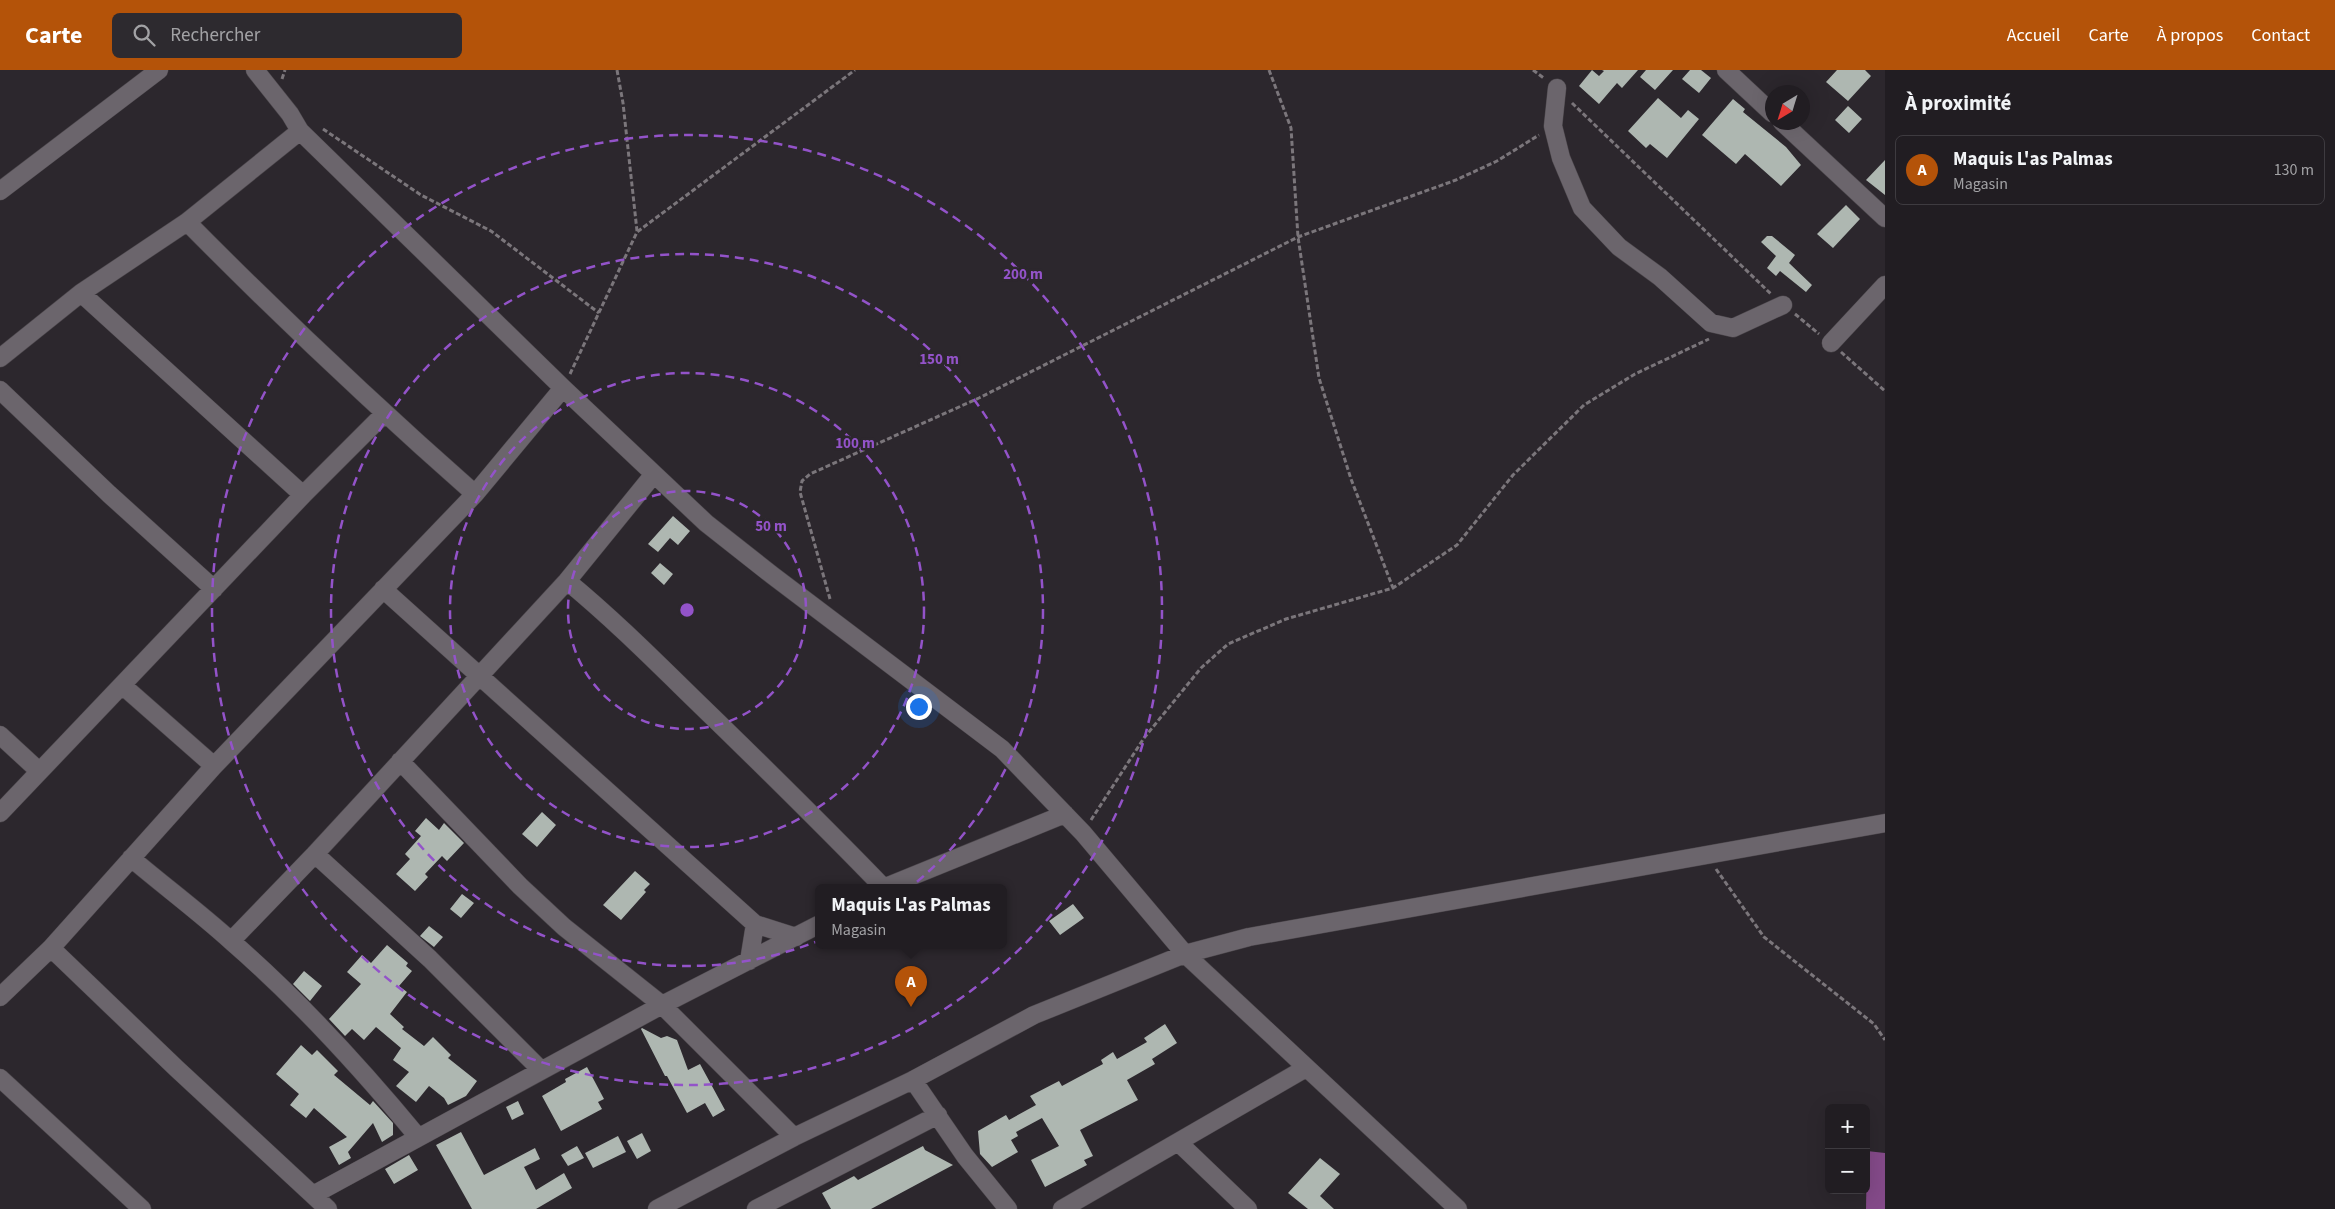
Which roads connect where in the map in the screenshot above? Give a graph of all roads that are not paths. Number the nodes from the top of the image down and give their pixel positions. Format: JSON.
{"nodes":[{"id":1,"x":159,"y":70,"type":"edge"},
{"id":2,"x":255,"y":70,"type":"edge"},
{"id":3,"x":1726,"y":70,"type":"edge"},
{"id":4,"x":1557,"y":88,"type":"road end"},
{"id":5,"x":1765,"y":106,"type":"edge"},
{"id":6,"x":1791,"y":130,"type":"edge"},
{"id":7,"x":300,"y":131,"type":"junction"},
{"id":8,"x":0,"y":192,"type":"edge"},
{"id":9,"x":1885,"y":218,"type":"edge"},
{"id":10,"x":187,"y":222,"type":"junction"},
{"id":11,"x":1885,"y":285,"type":"edge"},
{"id":12,"x":82,"y":292,"type":"junction"},
{"id":13,"x":1783,"y":305,"type":"road end"},
{"id":14,"x":1831,"y":344,"type":"road end"},
{"id":15,"x":0,"y":358,"type":"edge"},
{"id":16,"x":563,"y":388,"type":"junction"},
{"id":17,"x":0,"y":390,"type":"edge"},
{"id":18,"x":384,"y":414,"type":"junction"},
{"id":19,"x":654,"y":474,"type":"junction"},
{"id":20,"x":475,"y":494,"type":"junction"},
{"id":21,"x":304,"y":495,"type":"junction"},
{"id":22,"x":567,"y":581,"type":"junction"},
{"id":23,"x":214,"y":589,"type":"junction"},
{"id":24,"x":384,"y":590,"type":"junction"},
{"id":25,"x":480,"y":674,"type":"junction"},
{"id":26,"x":122,"y":685,"type":"junction"},
{"id":27,"x":0,"y":735,"type":"edge"},
{"id":28,"x":400,"y":761,"type":"junction"},
{"id":29,"x":214,"y":766,"type":"junction"},
{"id":30,"x":39,"y":771,"type":"junction"},
{"id":31,"x":0,"y":813,"type":"edge"},
{"id":32,"x":1065,"y":814,"type":"junction"},
{"id":33,"x":1885,"y":823,"type":"edge"},
{"id":34,"x":315,"y":854,"type":"junction"},
{"id":35,"x":131,"y":858,"type":"junction"},
{"id":36,"x":880,"y":884,"type":"edge"},
{"id":37,"x":894,"y":884,"type":"edge"},
{"id":38,"x":754,"y":924,"type":"junction"},
{"id":39,"x":815,"y":927,"type":"edge"},
{"id":40,"x":796,"y":937,"type":"junction"},
{"id":41,"x":231,"y":941,"type":"junction"},
{"id":42,"x":51,"y":948,"type":"junction"},
{"id":43,"x":1185,"y":954,"type":"junction"},
{"id":44,"x":749,"y":961,"type":"junction"},
{"id":45,"x":0,"y":997,"type":"edge"},
{"id":46,"x":662,"y":1005,"type":"junction"},
{"id":47,"x":1306,"y":1068,"type":"junction"},
{"id":48,"x":541,"y":1070,"type":"junction"},
{"id":49,"x":0,"y":1078,"type":"edge"},
{"id":50,"x":913,"y":1080,"type":"junction"},
{"id":51,"x":938,"y":1114,"type":"junction"},
{"id":52,"x":418,"y":1137,"type":"junction"},
{"id":53,"x":794,"y":1137,"type":"junction"},
{"id":54,"x":1178,"y":1142,"type":"junction"},
{"id":55,"x":313,"y":1194,"type":"junction"},
{"id":56,"x":142,"y":1209,"type":"edge"},
{"id":57,"x":328,"y":1209,"type":"edge"},
{"id":58,"x":657,"y":1209,"type":"edge"},
{"id":59,"x":756,"y":1209,"type":"edge"},
{"id":60,"x":1008,"y":1209,"type":"edge"},
{"id":61,"x":1062,"y":1209,"type":"edge"},
{"id":62,"x":1248,"y":1209,"type":"edge"},
{"id":63,"x":1458,"y":1209,"type":"edge"}],
"edges":[{"from":1,"to":8,"type":"street"},
{"from":2,"to":7,"type":"street"},
{"from":3,"to":5,"type":"street"},
{"from":4,"to":13,"type":"street"},
{"from":6,"to":9,"type":"street"},
{"from":7,"to":10,"type":"street"},
{"from":7,"to":16,"type":"street"},
{"from":10,"to":12,"type":"street"},
{"from":10,"to":18,"type":"street"},
{"from":11,"to":14,"type":"street"},
{"from":12,"to":15,"type":"street"},
{"from":12,"to":21,"type":"street"},
{"from":16,"to":19,"type":"street"},
{"from":16,"to":20,"type":"street"},
{"from":17,"to":23,"type":"street"},
{"from":18,"to":20,"type":"street"},
{"from":18,"to":21,"type":"street"},
{"from":19,"to":22,"type":"street"},
{"from":19,"to":32,"type":"street"},
{"from":20,"to":24,"type":"street"},
{"from":21,"to":23,"type":"street"},
{"from":22,"to":25,"type":"street"},
{"from":22,"to":36,"type":"street"},
{"from":23,"to":26,"type":"street"},
{"from":24,"to":25,"type":"street"},
{"from":24,"to":29,"type":"street"},
{"from":25,"to":28,"type":"street"},
{"from":25,"to":38,"type":"street"},
{"from":26,"to":29,"type":"street"},
{"from":26,"to":30,"type":"street"},
{"from":27,"to":30,"type":"street"},
{"from":28,"to":34,"type":"street"},
{"from":28,"to":46,"type":"street"},
{"from":29,"to":35,"type":"street"},
{"from":30,"to":31,"type":"street"},
{"from":32,"to":37,"type":"street"},
{"from":32,"to":43,"type":"street"},
{"from":33,"to":43,"type":"street"},
{"from":34,"to":41,"type":"street"},
{"from":34,"to":48,"type":"street"},
{"from":35,"to":41,"type":"street"},
{"from":35,"to":42,"type":"street"},
{"from":38,"to":40,"type":"street"},
{"from":38,"to":44,"type":"street"},
{"from":39,"to":40,"type":"street"},
{"from":40,"to":44,"type":"street"},
{"from":41,"to":52,"type":"street"},
{"from":42,"to":45,"type":"street"},
{"from":42,"to":55,"type":"street"},
{"from":43,"to":47,"type":"street"},
{"from":43,"to":50,"type":"street"},
{"from":44,"to":46,"type":"street"},
{"from":46,"to":48,"type":"street"},
{"from":46,"to":53,"type":"street"},
{"from":47,"to":54,"type":"street"},
{"from":47,"to":63,"type":"street"},
{"from":48,"to":52,"type":"street"},
{"from":49,"to":56,"type":"street"},
{"from":50,"to":51,"type":"street"},
{"from":50,"to":53,"type":"street"},
{"from":51,"to":59,"type":"street"},
{"from":51,"to":60,"type":"street"},
{"from":52,"to":55,"type":"street"},
{"from":53,"to":58,"type":"street"},
{"from":54,"to":61,"type":"street"},
{"from":54,"to":62,"type":"street"},
{"from":55,"to":57,"type":"street"}]}
